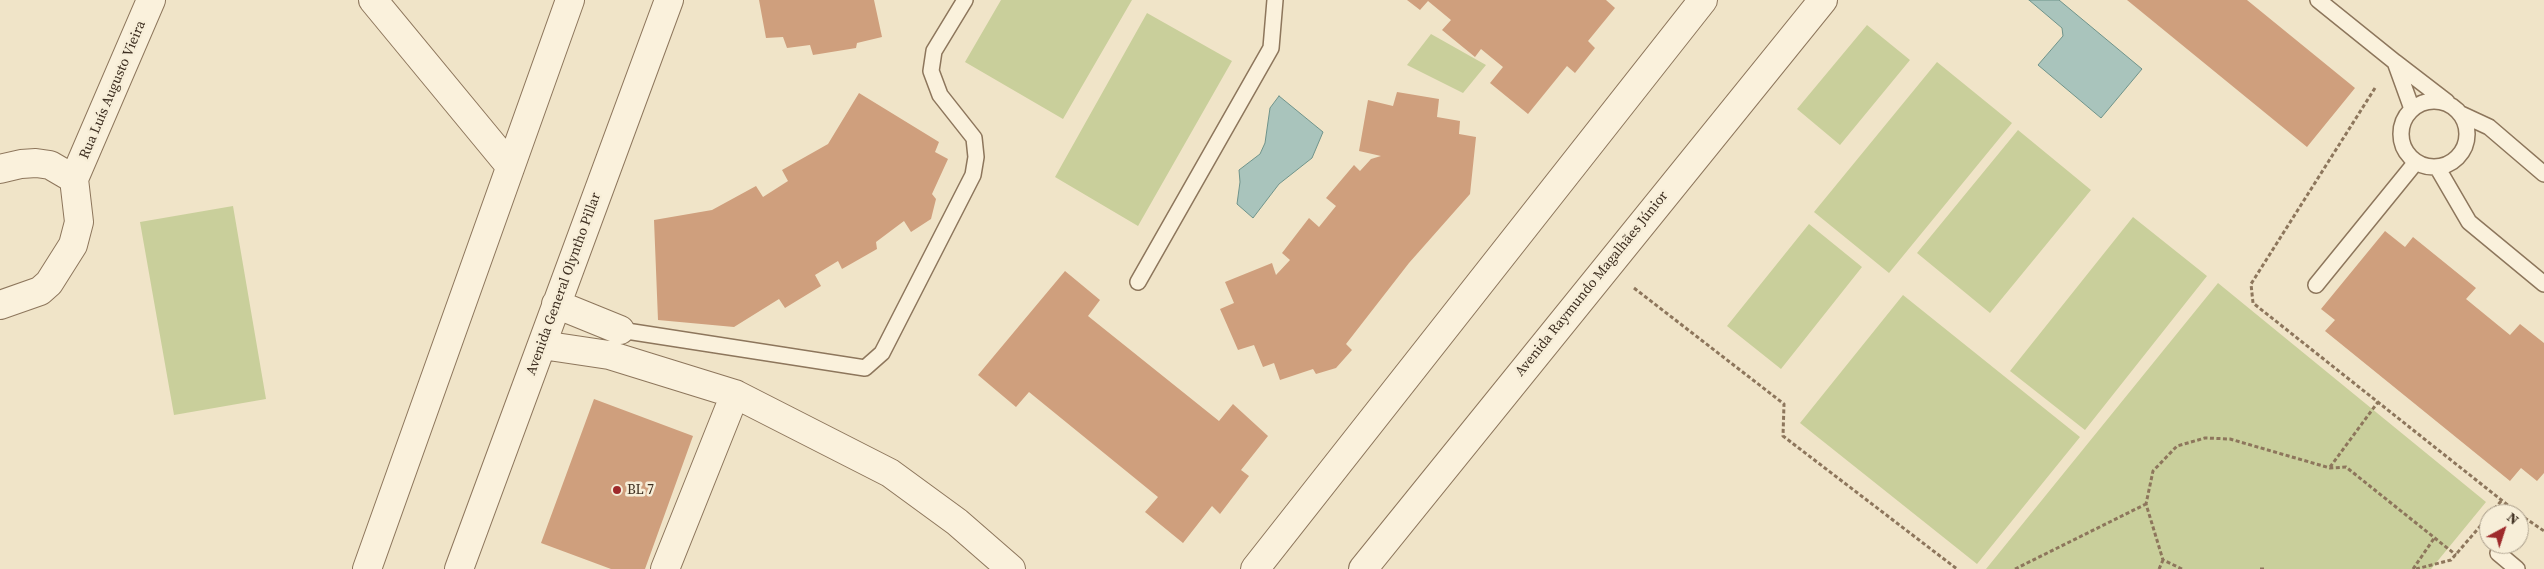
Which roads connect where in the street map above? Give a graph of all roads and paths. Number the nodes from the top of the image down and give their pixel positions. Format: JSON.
{"nodes":[{"id":1,"x":151,"y":0,"type":"edge"},
{"id":2,"x":373,"y":0,"type":"edge"},
{"id":3,"x":570,"y":0,"type":"edge"},
{"id":4,"x":669,"y":0,"type":"edge"},
{"id":5,"x":965,"y":0,"type":"edge"},
{"id":6,"x":1275,"y":0,"type":"edge"},
{"id":7,"x":1823,"y":0,"type":"edge"},
{"id":8,"x":2318,"y":0,"type":"edge"},
{"id":9,"x":1694,"y":4,"type":"edge"},
{"id":10,"x":2395,"y":62,"type":"junction"},
{"id":11,"x":2378,"y":83,"type":"dead end"},
{"id":12,"x":2412,"y":108,"type":"junction"},
{"id":13,"x":2457,"y":110,"type":"junction"},
{"id":14,"x":2416,"y":162,"type":"junction"},
{"id":15,"x":510,"y":166,"type":"junction"},
{"id":16,"x":2437,"y":167,"type":"junction"},
{"id":17,"x":0,"y":169,"type":"edge"},
{"id":18,"x":2544,"y":174,"type":"edge"},
{"id":19,"x":74,"y":179,"type":"junction"},
{"id":20,"x":1606,"y":266,"type":"junction"},
{"id":21,"x":1138,"y":282,"type":"dead end"},
{"id":22,"x":2544,"y":284,"type":"edge"},
{"id":23,"x":2316,"y":285,"type":"dead end"},
{"id":24,"x":0,"y":304,"type":"edge"},
{"id":25,"x":556,"y":304,"type":"junction"},
{"id":26,"x":620,"y":330,"type":"joint"},
{"id":27,"x":542,"y":345,"type":"junction"},
{"id":28,"x":735,"y":394,"type":"junction"},
{"id":29,"x":2378,"y":402,"type":"junction"},
{"id":30,"x":2330,"y":468,"type":"junction"},
{"id":31,"x":2502,"y":500,"type":"junction"},
{"id":32,"x":2146,"y":504,"type":"junction"},
{"id":33,"x":2499,"y":504,"type":"edge"},
{"id":34,"x":2507,"y":504,"type":"edge"},
{"id":35,"x":2529,"y":521,"type":"edge"},
{"id":36,"x":2479,"y":528,"type":"edge"},
{"id":37,"x":2544,"y":531,"type":"edge"},
{"id":38,"x":2435,"y":537,"type":"junction"},
{"id":39,"x":2499,"y":554,"type":"edge"},
{"id":40,"x":2456,"y":555,"type":"junction"},
{"id":41,"x":2163,"y":560,"type":"junction"},
{"id":42,"x":1000,"y":566,"type":"edge"},
{"id":43,"x":367,"y":569,"type":"edge"},
{"id":44,"x":458,"y":569,"type":"edge"},
{"id":45,"x":666,"y":569,"type":"edge"},
{"id":46,"x":1255,"y":569,"type":"edge"},
{"id":47,"x":1363,"y":569,"type":"edge"},
{"id":48,"x":1957,"y":569,"type":"edge"},
{"id":49,"x":2015,"y":569,"type":"edge"},
{"id":50,"x":2159,"y":569,"type":"edge"},
{"id":51,"x":2182,"y":569,"type":"edge"},
{"id":52,"x":2260,"y":569,"type":"edge"},
{"id":53,"x":2265,"y":569,"type":"edge"},
{"id":54,"x":2414,"y":569,"type":"edge"},
{"id":55,"x":2517,"y":569,"type":"edge"}],
"edges":[{"from":1,"to":19,"type":"street","name":"Rua Luís Augusto Vieira"},
{"from":2,"to":15,"type":"street"},
{"from":3,"to":15,"type":"street"},
{"from":4,"to":25,"type":"street","name":"Avenida General Olyntho Pillar"},
{"from":5,"to":26,"type":"lane"},
{"from":6,"to":21,"type":"lane"},
{"from":7,"to":20,"type":"street","name":"Avenida Raymundo Magalhães Júnior"},
{"from":8,"to":10,"type":"lane"},
{"from":9,"to":46,"type":"street"},
{"from":10,"to":12,"type":"lane"},
{"from":10,"to":13,"type":"lane"},
{"from":11,"to":29,"type":"path"},
{"from":12,"to":13,"type":"lane"},
{"from":12,"to":14,"type":"lane"},
{"from":13,"to":16,"type":"lane"},
{"from":13,"to":18,"type":"lane"},
{"from":14,"to":16,"type":"lane"},
{"from":14,"to":23,"type":"lane"},
{"from":15,"to":43,"type":"street"},
{"from":16,"to":22,"type":"lane"},
{"from":17,"to":19,"type":"street"},
{"from":19,"to":24,"type":"street","name":"Rua Luís Augusto Vieira"},
{"from":20,"to":47,"type":"street","name":"Avenida Raymundo Magalhães Júnior"},
{"from":20,"to":48,"type":"path"},
{"from":25,"to":26,"type":"street"},
{"from":25,"to":27,"type":"street","name":"Avenida General Olyntho Pillar"},
{"from":27,"to":28,"type":"street"},
{"from":27,"to":44,"type":"street","name":"Avenida General Olyntho Pillar"},
{"from":28,"to":42,"type":"street"},
{"from":28,"to":45,"type":"street"},
{"from":29,"to":30,"type":"path"},
{"from":29,"to":31,"type":"path"},
{"from":30,"to":32,"type":"path"},
{"from":30,"to":38,"type":"path"},
{"from":31,"to":33,"type":"path"},
{"from":31,"to":34,"type":"path"},
{"from":32,"to":41,"type":"path"},
{"from":32,"to":49,"type":"path"},
{"from":35,"to":37,"type":"path"},
{"from":36,"to":40,"type":"path"},
{"from":38,"to":40,"type":"path"},
{"from":38,"to":54,"type":"path"},
{"from":39,"to":55,"type":"lane"},
{"from":40,"to":54,"type":"path"},
{"from":41,"to":50,"type":"path"},
{"from":41,"to":51,"type":"path"},
{"from":52,"to":53,"type":"path"}]}
